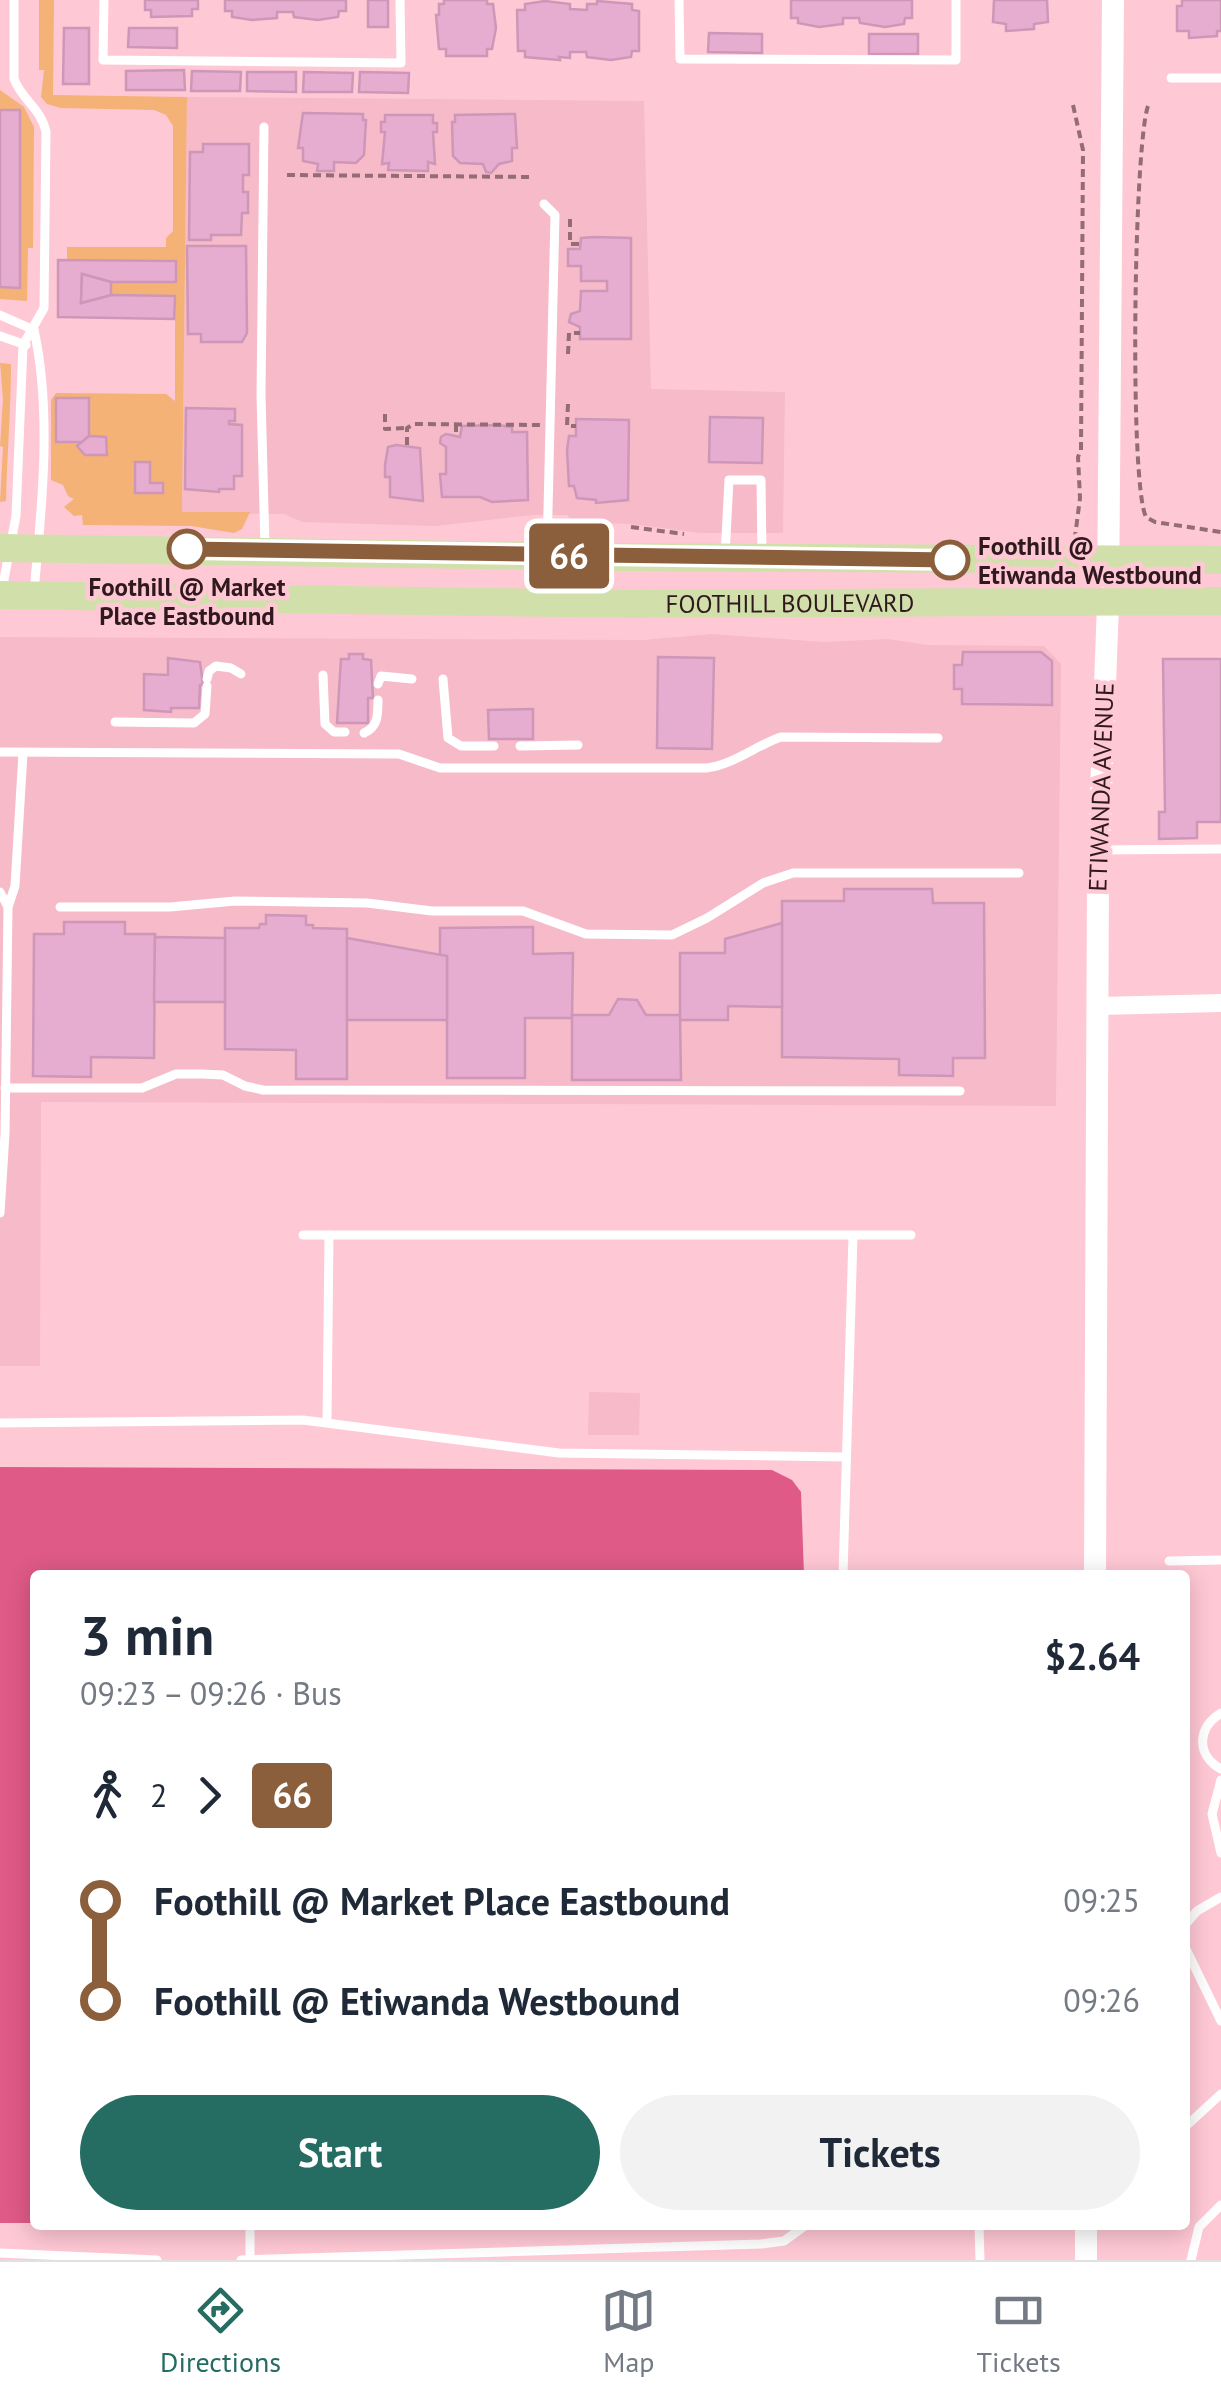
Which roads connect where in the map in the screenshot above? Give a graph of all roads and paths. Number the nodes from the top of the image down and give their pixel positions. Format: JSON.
{"nodes":[{"id":1,"x":14,"y":0,"type":"edge"},
{"id":2,"x":104,"y":0,"type":"edge"},
{"id":3,"x":400,"y":0,"type":"edge"},
{"id":4,"x":680,"y":0,"type":"edge"},
{"id":5,"x":956,"y":0,"type":"edge"},
{"id":6,"x":1113,"y":0,"type":"edge"},
{"id":7,"x":1171,"y":78,"type":"dead end"},
{"id":8,"x":1221,"y":78,"type":"edge"},
{"id":9,"x":14,"y":79,"type":"junction"},
{"id":10,"x":0,"y":80,"type":"edge"},
{"id":11,"x":1073,"y":105,"type":"dead end"},
{"id":12,"x":1148,"y":106,"type":"dead end"},
{"id":13,"x":264,"y":127,"type":"dead end"},
{"id":14,"x":479,"y":164,"type":"dead end"},
{"id":15,"x":287,"y":175,"type":"dead end"},
{"id":16,"x":479,"y":176,"type":"junction"},
{"id":17,"x":534,"y":177,"type":"dead end"},
{"id":18,"x":544,"y":204,"type":"dead end"},
{"id":19,"x":570,"y":219,"type":"dead end"},
{"id":20,"x":580,"y":244,"type":"dead end"},
{"id":21,"x":0,"y":314,"type":"edge"},
{"id":22,"x":34,"y":330,"type":"junction"},
{"id":23,"x":580,"y":333,"type":"dead end"},
{"id":24,"x":0,"y":336,"type":"edge"},
{"id":25,"x":23,"y":344,"type":"junction"},
{"id":26,"x":39,"y":350,"type":"junction"},
{"id":27,"x":568,"y":354,"type":"dead end"},
{"id":28,"x":568,"y":404,"type":"dead end"},
{"id":29,"x":386,"y":414,"type":"dead end"},
{"id":30,"x":456,"y":424,"type":"junction"},
{"id":31,"x":540,"y":425,"type":"dead end"},
{"id":32,"x":576,"y":426,"type":"dead end"},
{"id":33,"x":407,"y":428,"type":"junction"},
{"id":34,"x":456,"y":437,"type":"dead end"},
{"id":35,"x":407,"y":445,"type":"dead end"},
{"id":36,"x":631,"y":528,"type":"dead end"},
{"id":37,"x":1221,"y":532,"type":"edge"},
{"id":38,"x":699,"y":535,"type":"dead end"},
{"id":39,"x":1075,"y":538,"type":"dead end"},
{"id":40,"x":4,"y":548,"type":"edge"},
{"id":41,"x":38,"y":548,"type":"junction"},
{"id":42,"x":265,"y":550,"type":"junction"},
{"id":43,"x":547,"y":556,"type":"junction"},
{"id":44,"x":725,"y":558,"type":"junction"},
{"id":45,"x":762,"y":558,"type":"junction"},
{"id":46,"x":1221,"y":560,"type":"edge"},
{"id":47,"x":1108,"y":562,"type":"junction"},
{"id":48,"x":33,"y":595,"type":"junction"},
{"id":49,"x":0,"y":599,"type":"edge"},
{"id":50,"x":1221,"y":601,"type":"edge"},
{"id":51,"x":1108,"y":604,"type":"junction"},
{"id":52,"x":240,"y":674,"type":"dead end"},
{"id":53,"x":323,"y":674,"type":"dead end"},
{"id":54,"x":412,"y":679,"type":"dead end"},
{"id":55,"x":444,"y":679,"type":"dead end"},
{"id":56,"x":378,"y":684,"type":"dead end"},
{"id":57,"x":378,"y":700,"type":"dead end"},
{"id":58,"x":115,"y":722,"type":"dead end"},
{"id":59,"x":345,"y":732,"type":"dead end"},
{"id":60,"x":364,"y":733,"type":"dead end"},
{"id":61,"x":938,"y":738,"type":"dead end"},
{"id":62,"x":578,"y":745,"type":"dead end"},
{"id":63,"x":494,"y":746,"type":"dead end"},
{"id":64,"x":520,"y":746,"type":"dead end"},
{"id":65,"x":0,"y":752,"type":"edge"},
{"id":66,"x":23,"y":753,"type":"junction"},
{"id":67,"x":1098,"y":850,"type":"junction"},
{"id":68,"x":1221,"y":850,"type":"edge"},
{"id":69,"x":1019,"y":873,"type":"dead end"},
{"id":70,"x":0,"y":892,"type":"edge"},
{"id":71,"x":8,"y":907,"type":"junction"},
{"id":72,"x":60,"y":907,"type":"dead end"},
{"id":73,"x":3,"y":996,"type":"edge"},
{"id":74,"x":1221,"y":1003,"type":"edge"},
{"id":75,"x":1098,"y":1006,"type":"junction"},
{"id":76,"x":5,"y":1088,"type":"junction"},
{"id":77,"x":960,"y":1091,"type":"dead end"},
{"id":78,"x":0,"y":1213,"type":"edge"},
{"id":79,"x":303,"y":1234,"type":"dead end"},
{"id":80,"x":329,"y":1235,"type":"junction"},
{"id":81,"x":853,"y":1236,"type":"junction"},
{"id":82,"x":911,"y":1236,"type":"dead end"},
{"id":83,"x":328,"y":1422,"type":"junction"},
{"id":84,"x":0,"y":1424,"type":"edge"},
{"id":85,"x":846,"y":1457,"type":"junction"},
{"id":86,"x":1221,"y":1560,"type":"edge"},
{"id":87,"x":1168,"y":1561,"type":"dead end"},
{"id":88,"x":843,"y":1570,"type":"edge"},
{"id":89,"x":1096,"y":1570,"type":"edge"},
{"id":90,"x":1221,"y":1714,"type":"edge"},
{"id":91,"x":1221,"y":1769,"type":"edge"},
{"id":92,"x":1221,"y":1780,"type":"edge"},
{"id":93,"x":1221,"y":1853,"type":"edge"},
{"id":94,"x":1221,"y":1896,"type":"edge"},
{"id":95,"x":1190,"y":1919,"type":"edge"},
{"id":96,"x":1190,"y":1958,"type":"edge"},
{"id":97,"x":1221,"y":2021,"type":"edge"},
{"id":98,"x":1221,"y":2094,"type":"edge"},
{"id":99,"x":1190,"y":2122,"type":"edge"},
{"id":100,"x":1221,"y":2205,"type":"edge"},
{"id":101,"x":250,"y":2230,"type":"edge"},
{"id":102,"x":799,"y":2230,"type":"edge"},
{"id":103,"x":979,"y":2230,"type":"edge"},
{"id":104,"x":1086,"y":2230,"type":"edge"},
{"id":105,"x":0,"y":2253,"type":"edge"},
{"id":106,"x":157,"y":2260,"type":"edge"},
{"id":107,"x":241,"y":2260,"type":"edge"},
{"id":108,"x":250,"y":2260,"type":"edge"},
{"id":109,"x":980,"y":2260,"type":"edge"},
{"id":110,"x":1086,"y":2260,"type":"edge"},
{"id":111,"x":1192,"y":2260,"type":"edge"}],
"edges":[{"from":1,"to":9,"type":"lane"},
{"from":2,"to":3,"type":"lane"},
{"from":4,"to":5,"type":"lane"},
{"from":6,"to":47,"type":"main road","name":"ETIWANDA AVENUE"},
{"from":7,"to":8,"type":"lane"},
{"from":9,"to":10,"type":"lane"},
{"from":9,"to":22,"type":"lane"},
{"from":11,"to":39,"type":"path"},
{"from":12,"to":37,"type":"path"},
{"from":13,"to":42,"type":"lane"},
{"from":14,"to":16,"type":"path"},
{"from":15,"to":16,"type":"path"},
{"from":16,"to":17,"type":"path"},
{"from":18,"to":43,"type":"lane"},
{"from":19,"to":20,"type":"path"},
{"from":21,"to":22,"type":"lane"},
{"from":22,"to":25,"type":"lane"},
{"from":22,"to":26,"type":"lane"},
{"from":23,"to":27,"type":"path"},
{"from":24,"to":25,"type":"lane"},
{"from":25,"to":26,"type":"lane"},
{"from":25,"to":40,"type":"lane"},
{"from":26,"to":41,"type":"lane"},
{"from":28,"to":32,"type":"path"},
{"from":29,"to":33,"type":"path"},
{"from":30,"to":31,"type":"path"},
{"from":30,"to":33,"type":"path"},
{"from":30,"to":34,"type":"path"},
{"from":33,"to":35,"type":"path"},
{"from":36,"to":38,"type":"path"},
{"from":40,"to":41,"type":"main road","name":"FOOTHILL BOULEVARD"},
{"from":40,"to":49,"type":"lane"},
{"from":41,"to":42,"type":"main road","name":"FOOTHILL BOULEVARD"},
{"from":41,"to":48,"type":"lane"},
{"from":42,"to":43,"type":"main road","name":"FOOTHILL BOULEVARD"},
{"from":43,"to":44,"type":"main road","name":"FOOTHILL BOULEVARD"},
{"from":44,"to":45,"type":"main road","name":"FOOTHILL BOULEVARD"},
{"from":44,"to":45,"type":"lane"},
{"from":45,"to":47,"type":"main road","name":"FOOTHILL BOULEVARD"},
{"from":46,"to":47,"type":"main road","name":"FOOTHILL BOULEVARD"},
{"from":47,"to":51,"type":"main road","name":"ETIWANDA AVENUE"},
{"from":48,"to":49,"type":"main road","name":"FOOTHILL BOULEVARD"},
{"from":48,"to":51,"type":"main road","name":"FOOTHILL BOULEVARD"},
{"from":50,"to":51,"type":"main road","name":"FOOTHILL BOULEVARD"},
{"from":51,"to":67,"type":"main road","name":"ETIWANDA AVENUE"},
{"from":52,"to":58,"type":"lane"},
{"from":53,"to":59,"type":"lane"},
{"from":54,"to":56,"type":"lane"},
{"from":55,"to":63,"type":"lane"},
{"from":57,"to":60,"type":"lane"},
{"from":61,"to":66,"type":"lane"},
{"from":62,"to":64,"type":"lane"},
{"from":65,"to":66,"type":"lane"},
{"from":66,"to":71,"type":"lane"},
{"from":67,"to":68,"type":"lane"},
{"from":67,"to":75,"type":"main road","name":"ETIWANDA AVENUE"},
{"from":69,"to":72,"type":"lane"},
{"from":70,"to":71,"type":"lane"},
{"from":71,"to":73,"type":"lane"},
{"from":73,"to":76,"type":"lane"},
{"from":74,"to":75,"type":"street"},
{"from":75,"to":89,"type":"main road","name":"ETIWANDA AVENUE"},
{"from":76,"to":77,"type":"lane"},
{"from":76,"to":78,"type":"lane"},
{"from":79,"to":80,"type":"lane"},
{"from":80,"to":81,"type":"lane"},
{"from":80,"to":83,"type":"lane"},
{"from":81,"to":82,"type":"lane"},
{"from":81,"to":85,"type":"lane"},
{"from":83,"to":84,"type":"lane"},
{"from":83,"to":85,"type":"lane"},
{"from":85,"to":88,"type":"lane"},
{"from":86,"to":87,"type":"lane"},
{"from":90,"to":91,"type":"lane"},
{"from":92,"to":93,"type":"lane"},
{"from":94,"to":95,"type":"lane"},
{"from":96,"to":97,"type":"lane"},
{"from":98,"to":99,"type":"lane"},
{"from":100,"to":111,"type":"lane"},
{"from":101,"to":108,"type":"lane"},
{"from":102,"to":108,"type":"lane"},
{"from":103,"to":109,"type":"lane"},
{"from":104,"to":110,"type":"main road"},
{"from":105,"to":106,"type":"lane"},
{"from":107,"to":108,"type":"lane"}]}
